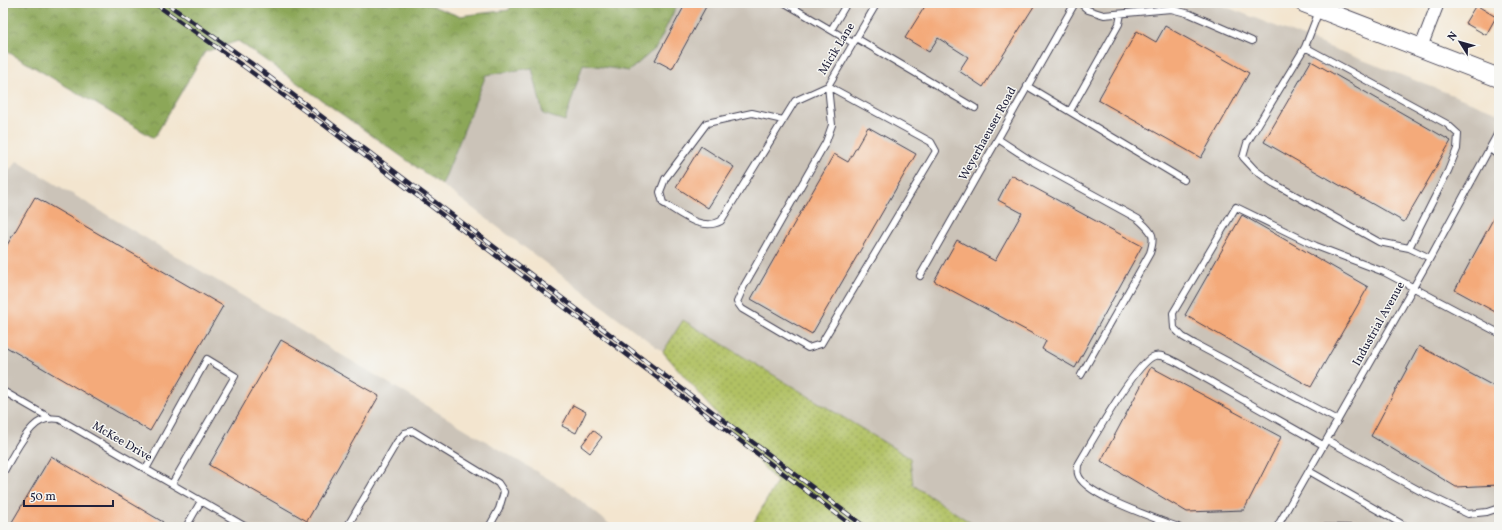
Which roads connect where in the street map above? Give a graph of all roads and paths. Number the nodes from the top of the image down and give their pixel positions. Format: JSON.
{"nodes":[{"id":1,"x":786,"y":3,"type":"edge"},
{"id":2,"x":847,"y":3,"type":"edge"},
{"id":3,"x":877,"y":3,"type":"edge"},
{"id":4,"x":1075,"y":3,"type":"edge"},
{"id":5,"x":1080,"y":3,"type":"edge"},
{"id":6,"x":1438,"y":3,"type":"edge"},
{"id":7,"x":1312,"y":6,"type":"edge"},
{"id":8,"x":1121,"y":14,"type":"junction"},
{"id":9,"x":831,"y":30,"type":"junction"},
{"id":10,"x":855,"y":41,"type":"junction"},
{"id":11,"x":1252,"y":41,"type":"dead end"},
{"id":12,"x":1305,"y":47,"type":"junction"},
{"id":13,"x":1421,"y":47,"type":"junction"},
{"id":14,"x":1499,"y":78,"type":"edge"},
{"id":15,"x":828,"y":86,"type":"junction"},
{"id":16,"x":1027,"y":86,"type":"junction"},
{"id":17,"x":976,"y":108,"type":"dead end"},
{"id":18,"x":1070,"y":111,"type":"junction"},
{"id":19,"x":783,"y":120,"type":"junction"},
{"id":20,"x":1499,"y":131,"type":"edge"},
{"id":21,"x":998,"y":139,"type":"junction"},
{"id":22,"x":1490,"y":149,"type":"junction"},
{"id":23,"x":1499,"y":156,"type":"edge"},
{"id":24,"x":1184,"y":180,"type":"dead end"},
{"id":25,"x":1409,"y":248,"type":"junction"},
{"id":26,"x":1430,"y":258,"type":"junction"},
{"id":27,"x":920,"y":276,"type":"dead end"},
{"id":28,"x":1413,"y":287,"type":"junction"},
{"id":29,"x":1499,"y":333,"type":"edge"},
{"id":30,"x":1081,"y":375,"type":"dead end"},
{"id":31,"x":3,"y":391,"type":"edge"},
{"id":32,"x":50,"y":418,"type":"junction"},
{"id":33,"x":1338,"y":420,"type":"junction"},
{"id":34,"x":1325,"y":442,"type":"junction"},
{"id":35,"x":146,"y":469,"type":"junction"},
{"id":36,"x":1309,"y":471,"type":"junction"},
{"id":37,"x":3,"y":473,"type":"edge"},
{"id":38,"x":172,"y":484,"type":"junction"},
{"id":39,"x":201,"y":501,"type":"junction"},
{"id":40,"x":1499,"y":508,"type":"edge"},
{"id":41,"x":186,"y":527,"type":"edge"},
{"id":42,"x":246,"y":527,"type":"edge"},
{"id":43,"x":347,"y":527,"type":"edge"},
{"id":44,"x":490,"y":527,"type":"edge"},
{"id":45,"x":1178,"y":527,"type":"edge"},
{"id":46,"x":1277,"y":527,"type":"edge"},
{"id":47,"x":1407,"y":527,"type":"edge"}],
"edges":[{"from":1,"to":9,"type":"lane"},
{"from":2,"to":9,"type":"lane"},
{"from":3,"to":10,"type":"lane","name":"Micik Lane"},
{"from":4,"to":16,"type":"lane","name":"Weyerhaeuser Road"},
{"from":5,"to":8,"type":"lane"},
{"from":6,"to":13,"type":"street"},
{"from":7,"to":12,"type":"lane"},
{"from":7,"to":13,"type":"main road"},
{"from":8,"to":11,"type":"lane"},
{"from":8,"to":18,"type":"lane"},
{"from":9,"to":10,"type":"lane"},
{"from":10,"to":15,"type":"lane","name":"Micik Lane"},
{"from":10,"to":17,"type":"lane"},
{"from":12,"to":25,"type":"lane"},
{"from":12,"to":25,"type":"lane"},
{"from":13,"to":14,"type":"main road"},
{"from":15,"to":15,"type":"lane"},
{"from":15,"to":19,"type":"lane"},
{"from":16,"to":18,"type":"lane"},
{"from":16,"to":21,"type":"lane","name":"Weyerhaeuser Road"},
{"from":18,"to":24,"type":"lane"},
{"from":19,"to":19,"type":"lane"},
{"from":20,"to":22,"type":"lane","name":"Industrial Avenue"},
{"from":21,"to":27,"type":"lane","name":"Weyerhaeuser Road"},
{"from":21,"to":30,"type":"lane"},
{"from":22,"to":23,"type":"lane"},
{"from":22,"to":26,"type":"lane","name":"Industrial Avenue"},
{"from":25,"to":26,"type":"lane"},
{"from":26,"to":28,"type":"lane","name":"Industrial Avenue"},
{"from":28,"to":29,"type":"lane"},
{"from":28,"to":33,"type":"lane","name":"Industrial Avenue"},
{"from":28,"to":33,"type":"lane"},
{"from":31,"to":32,"type":"lane","name":"McKee Drive"},
{"from":32,"to":35,"type":"lane","name":"McKee Drive"},
{"from":32,"to":37,"type":"lane"},
{"from":33,"to":34,"type":"lane","name":"Industrial Avenue"},
{"from":34,"to":36,"type":"lane","name":"Industrial Avenue"},
{"from":34,"to":40,"type":"lane"},
{"from":34,"to":45,"type":"lane"},
{"from":35,"to":38,"type":"lane","name":"McKee Drive"},
{"from":35,"to":38,"type":"lane"},
{"from":36,"to":46,"type":"lane","name":"Industrial Avenue"},
{"from":36,"to":47,"type":"lane"},
{"from":38,"to":39,"type":"lane","name":"McKee Drive"},
{"from":39,"to":41,"type":"lane"},
{"from":39,"to":42,"type":"lane","name":"McKee Drive"},
{"from":43,"to":44,"type":"lane"}]}
